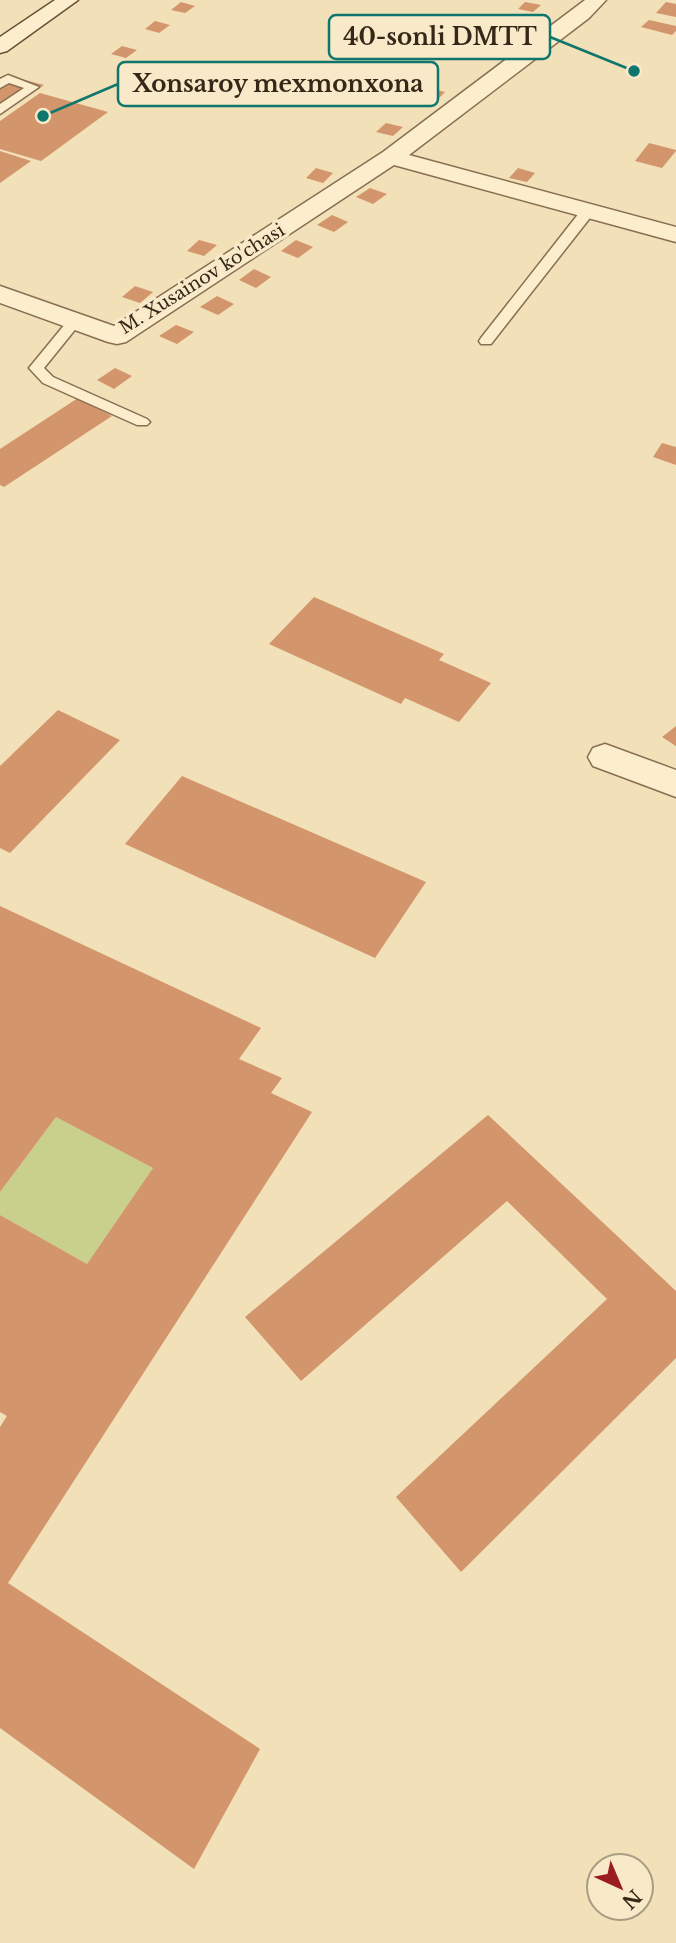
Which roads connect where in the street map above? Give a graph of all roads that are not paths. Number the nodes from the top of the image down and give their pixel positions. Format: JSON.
{"nodes":[{"id":1,"x":68,"y":0,"type":"edge"},
{"id":2,"x":596,"y":0,"type":"edge"},
{"id":3,"x":0,"y":47,"type":"edge"},
{"id":4,"x":0,"y":84,"type":"edge"},
{"id":5,"x":0,"y":110,"type":"edge"},
{"id":6,"x":391,"y":157,"type":"junction"},
{"id":7,"x":589,"y":211,"type":"junction"},
{"id":8,"x":676,"y":235,"type":"edge"},
{"id":9,"x":0,"y":294,"type":"edge"},
{"id":10,"x":75,"y":321,"type":"junction"},
{"id":11,"x":486,"y":341,"type":"dead end"},
{"id":12,"x":142,"y":422,"type":"dead end"},
{"id":13,"x":605,"y":757,"type":"dead end"},
{"id":14,"x":676,"y":784,"type":"edge"}],
"edges":[{"from":1,"to":3,"type":"street"},
{"from":2,"to":6,"type":"street","name":"M. Xusainov ko'chasi"},
{"from":4,"to":5,"type":"lane"},
{"from":6,"to":7,"type":"street"},
{"from":6,"to":10,"type":"street","name":"M. Xusainov ko'chasi"},
{"from":7,"to":8,"type":"street"},
{"from":7,"to":11,"type":"lane"},
{"from":9,"to":10,"type":"street","name":"M. Xusainov ko'chasi"},
{"from":10,"to":12,"type":"lane"},
{"from":13,"to":14,"type":"street"}]}
